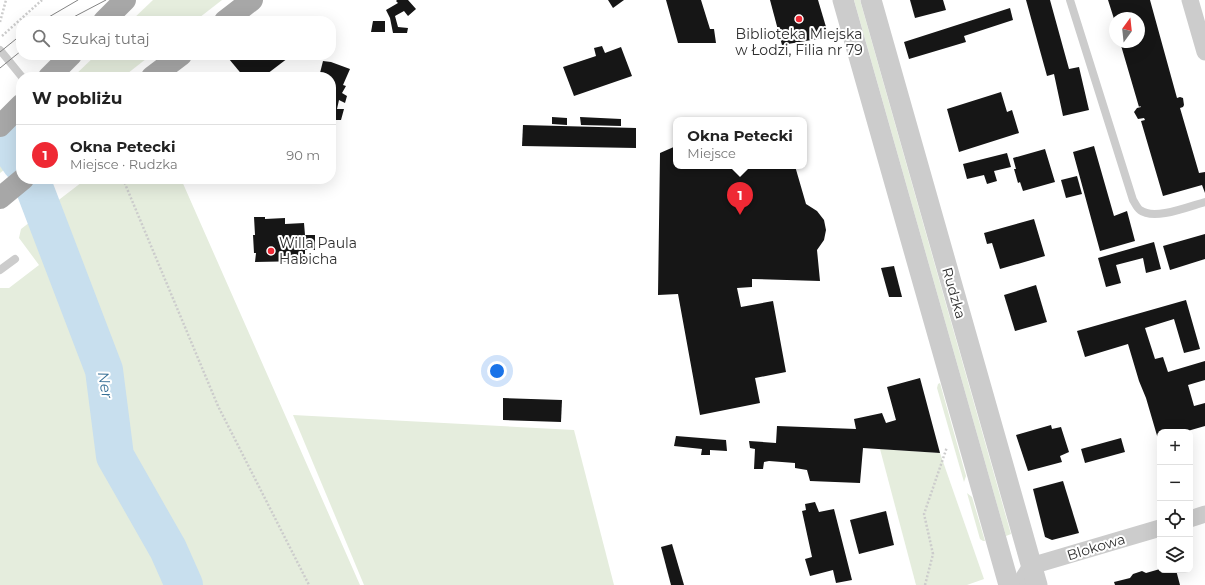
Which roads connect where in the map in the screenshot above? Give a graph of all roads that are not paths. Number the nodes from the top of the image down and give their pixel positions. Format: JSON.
{"nodes":[{"id":1,"x":125,"y":0,"type":"edge"},
{"id":2,"x":252,"y":0,"type":"edge"},
{"id":3,"x":843,"y":0,"type":"edge"},
{"id":4,"x":871,"y":0,"type":"edge"},
{"id":5,"x":1070,"y":0,"type":"edge"},
{"id":6,"x":1190,"y":0,"type":"edge"},
{"id":7,"x":109,"y":16,"type":"edge"},
{"id":8,"x":231,"y":16,"type":"edge"},
{"id":9,"x":0,"y":50,"type":"edge"},
{"id":10,"x":1205,"y":52,"type":"edge"},
{"id":11,"x":66,"y":60,"type":"edge"},
{"id":12,"x":174,"y":60,"type":"edge"},
{"id":13,"x":18,"y":72,"type":"edge"},
{"id":14,"x":54,"y":72,"type":"edge"},
{"id":15,"x":159,"y":72,"type":"edge"},
{"id":16,"x":16,"y":110,"type":"edge"},
{"id":17,"x":0,"y":126,"type":"edge"},
{"id":18,"x":17,"y":184,"type":"edge"},
{"id":19,"x":1,"y":196,"type":"edge"},
{"id":20,"x":1205,"y":202,"type":"edge"},
{"id":21,"x":15,"y":258,"type":"dead end"},
{"id":22,"x":0,"y":270,"type":"edge"},
{"id":23,"x":1205,"y":514,"type":"edge"},
{"id":24,"x":1193,"y":518,"type":"edge"},
{"id":25,"x":1157,"y":529,"type":"edge"},
{"id":26,"x":1034,"y":576,"type":"edge"},
{"id":27,"x":1009,"y":585,"type":"edge"},
{"id":28,"x":1019,"y":585,"type":"edge"}],
"edges":[{"from":1,"to":7,"type":"main road"},
{"from":2,"to":8,"type":"main road"},
{"from":3,"to":27,"type":"street","name":"Rudzka"},
{"from":4,"to":26,"type":"street","name":"Rudzka"},
{"from":5,"to":20,"type":"lane"},
{"from":6,"to":10,"type":"street"},
{"from":9,"to":13,"type":"lane"},
{"from":11,"to":14,"type":"main road"},
{"from":12,"to":15,"type":"main road"},
{"from":16,"to":17,"type":"main road"},
{"from":18,"to":19,"type":"main road"},
{"from":21,"to":22,"type":"lane"},
{"from":23,"to":24,"type":"street"},
{"from":25,"to":26,"type":"street","name":"Blokowa"},
{"from":26,"to":28,"type":"street"}]}
